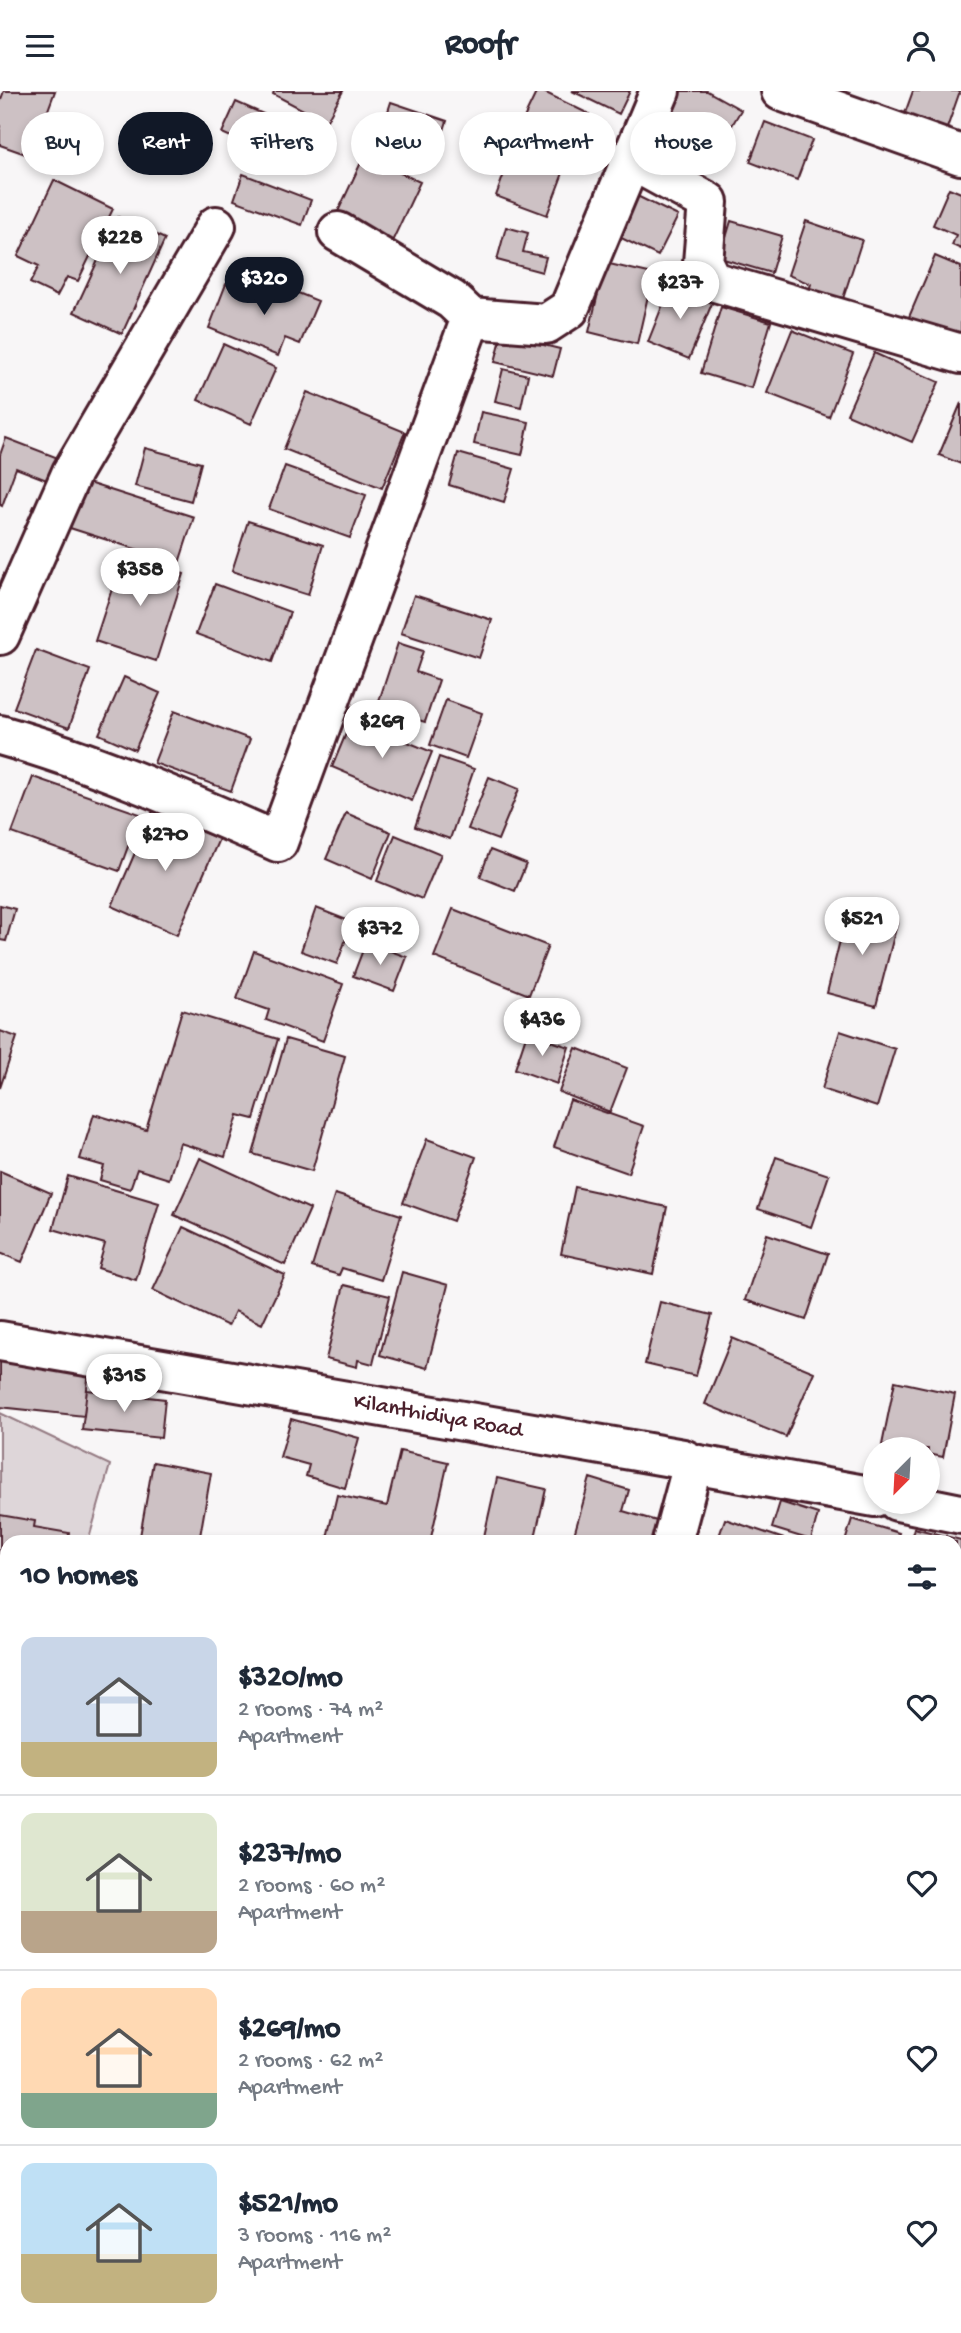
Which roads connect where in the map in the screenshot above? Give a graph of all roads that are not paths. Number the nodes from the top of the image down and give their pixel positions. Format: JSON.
{"nodes":[{"id":1,"x":660,"y":91,"type":"edge"},
{"id":2,"x":781,"y":91,"type":"edge"},
{"id":3,"x":651,"y":112,"type":"edge"},
{"id":4,"x":961,"y":155,"type":"edge"},
{"id":5,"x":630,"y":162,"type":"edge"},
{"id":6,"x":658,"y":175,"type":"edge"},
{"id":7,"x":216,"y":226,"type":"dead end"},
{"id":8,"x":338,"y":232,"type":"dead end"},
{"id":9,"x":471,"y":318,"type":"junction"},
{"id":10,"x":961,"y":355,"type":"edge"},
{"id":11,"x":0,"y":635,"type":"edge"},
{"id":12,"x":0,"y":735,"type":"edge"},
{"id":13,"x":0,"y":1341,"type":"edge"},
{"id":14,"x":693,"y":1464,"type":"junction"},
{"id":15,"x":863,"y":1495,"type":"edge"},
{"id":16,"x":940,"y":1510,"type":"edge"},
{"id":17,"x":961,"y":1514,"type":"edge"},
{"id":18,"x":673,"y":1535,"type":"edge"}],
"edges":[{"from":1,"to":3,"type":"street"},
{"from":2,"to":4,"type":"street"},
{"from":5,"to":9,"type":"street"},
{"from":6,"to":10,"type":"street"},
{"from":7,"to":11,"type":"street"},
{"from":8,"to":9,"type":"street"},
{"from":9,"to":12,"type":"street"},
{"from":13,"to":14,"type":"street","name":"Kilanthidiya Road"},
{"from":14,"to":15,"type":"street","name":"Kilanthidiya Road"},
{"from":14,"to":18,"type":"street"},
{"from":16,"to":17,"type":"street"}]}
